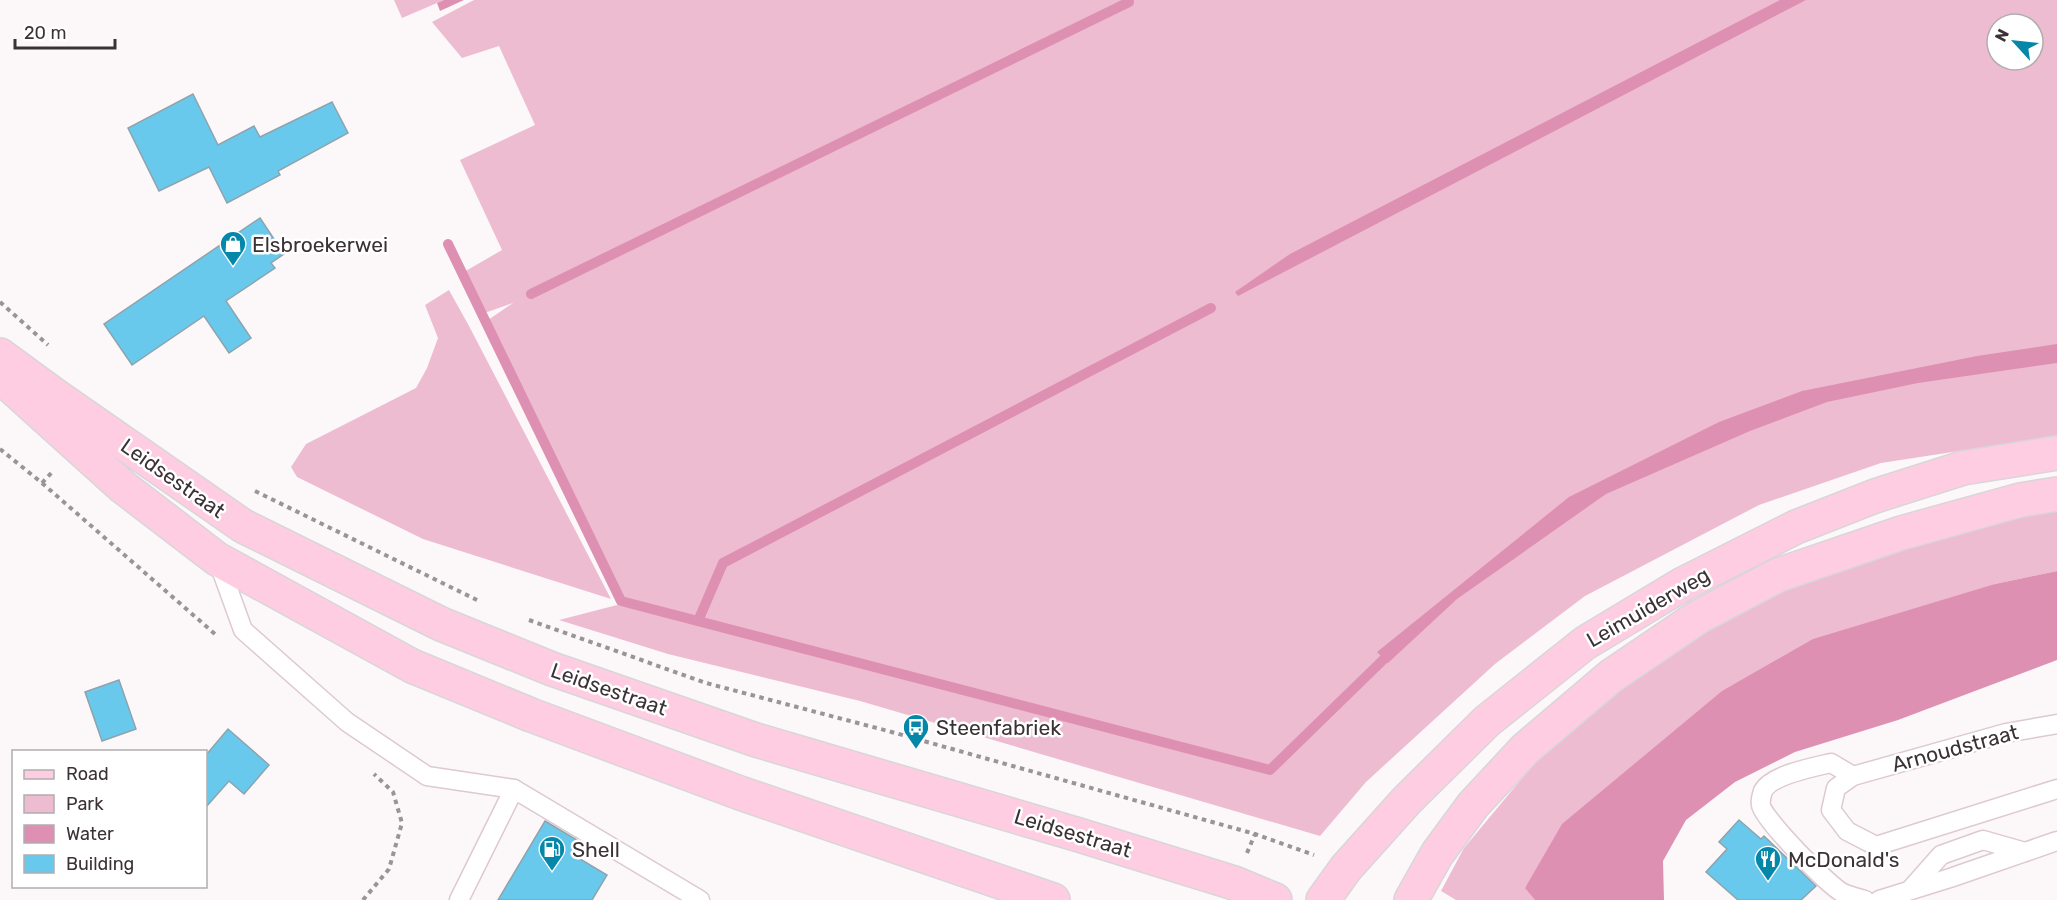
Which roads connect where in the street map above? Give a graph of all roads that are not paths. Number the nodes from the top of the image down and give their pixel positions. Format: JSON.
{"nodes":[{"id":1,"x":0,"y":355,"type":"edge"},
{"id":2,"x":0,"y":377,"type":"edge"},
{"id":3,"x":2057,"y":453,"type":"edge"},
{"id":4,"x":2057,"y":494,"type":"edge"},
{"id":5,"x":217,"y":559,"type":"junction"},
{"id":6,"x":2057,"y":724,"type":"edge"},
{"id":7,"x":1853,"y":776,"type":"junction"},
{"id":8,"x":514,"y":789,"type":"junction"},
{"id":9,"x":2057,"y":789,"type":"edge"},
{"id":10,"x":2057,"y":841,"type":"edge"},
{"id":11,"x":2025,"y":852,"type":"junction"},
{"id":12,"x":1910,"y":890,"type":"junction"},
{"id":13,"x":459,"y":900,"type":"edge"},
{"id":14,"x":700,"y":900,"type":"edge"},
{"id":15,"x":1053,"y":900,"type":"edge"},
{"id":16,"x":1275,"y":900,"type":"edge"},
{"id":17,"x":1323,"y":900,"type":"edge"},
{"id":18,"x":1411,"y":900,"type":"edge"},
{"id":19,"x":1865,"y":900,"type":"edge"},
{"id":20,"x":1879,"y":900,"type":"edge"}],
"edges":[{"from":1,"to":16,"type":"main road","name":"Leidsestraat"},
{"from":2,"to":5,"type":"main road","name":"Leidsestraat"},
{"from":3,"to":17,"type":"main road","name":"Leimuiderweg"},
{"from":4,"to":18,"type":"main road","name":"Leimuiderweg"},
{"from":5,"to":8,"type":"lane"},
{"from":5,"to":15,"type":"main road","name":"Leidsestraat"},
{"from":6,"to":7,"type":"lane","name":"Arnoudstraat"},
{"from":7,"to":9,"type":"lane"},
{"from":7,"to":19,"type":"lane"},
{"from":8,"to":13,"type":"lane"},
{"from":8,"to":14,"type":"lane"},
{"from":10,"to":11,"type":"lane"},
{"from":11,"to":12,"type":"lane"},
{"from":11,"to":12,"type":"lane"},
{"from":12,"to":20,"type":"lane"}]}
